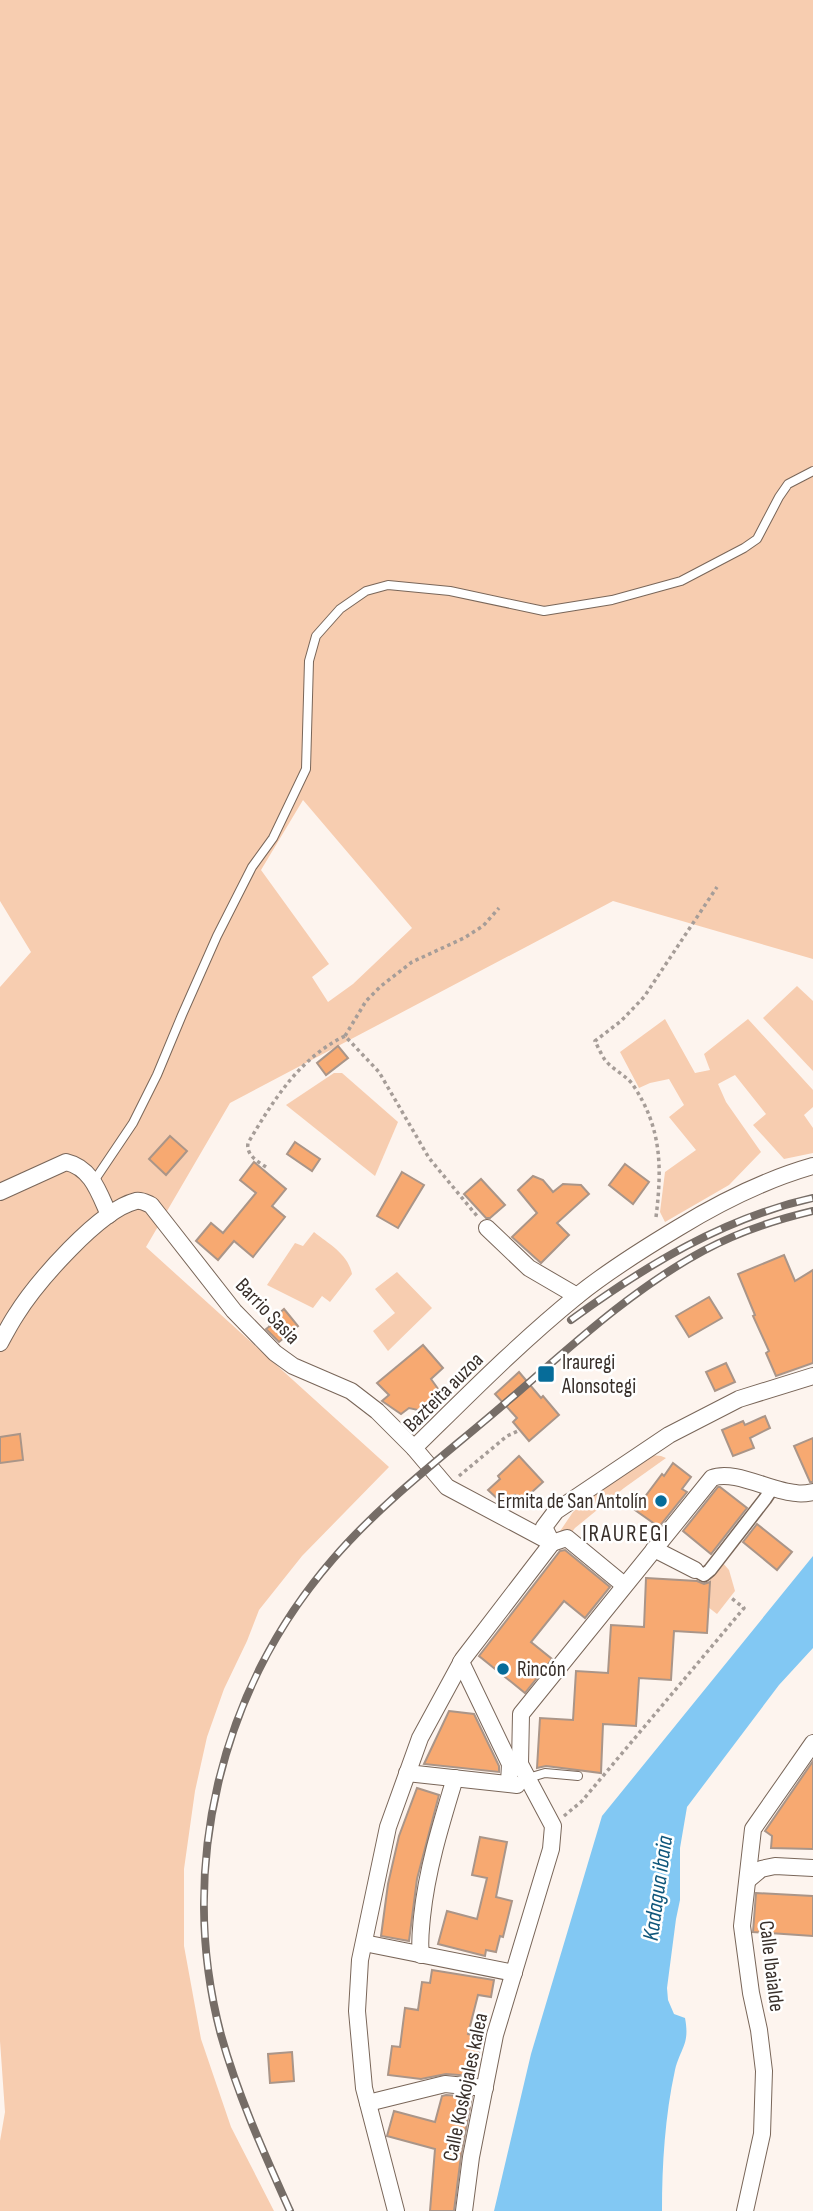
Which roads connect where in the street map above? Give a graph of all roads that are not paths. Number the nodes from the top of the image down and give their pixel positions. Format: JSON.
{"nodes":[{"id":1,"x":813,"y":471,"type":"edge"},
{"id":2,"x":813,"y":1166,"type":"edge"},
{"id":3,"x":94,"y":1181,"type":"junction"},
{"id":4,"x":0,"y":1192,"type":"edge"},
{"id":5,"x":109,"y":1215,"type":"junction"},
{"id":6,"x":487,"y":1228,"type":"road end"},
{"id":7,"x":577,"y":1296,"type":"junction"},
{"id":8,"x":0,"y":1343,"type":"edge"},
{"id":9,"x":813,"y":1376,"type":"edge"},
{"id":10,"x":414,"y":1448,"type":"junction"},
{"id":11,"x":772,"y":1487,"type":"junction"},
{"id":12,"x":813,"y":1492,"type":"edge"},
{"id":13,"x":552,"y":1543,"type":"junction"},
{"id":14,"x":654,"y":1549,"type":"junction"},
{"id":15,"x":706,"y":1571,"type":"joint"},
{"id":16,"x":624,"y":1586,"type":"junction"},
{"id":17,"x":461,"y":1662,"type":"junction"},
{"id":18,"x":521,"y":1714,"type":"junction"},
{"id":19,"x":492,"y":1726,"type":"junction"},
{"id":20,"x":813,"y":1743,"type":"edge"},
{"id":21,"x":407,"y":1773,"type":"junction"},
{"id":22,"x":578,"y":1776,"type":"dead end"},
{"id":23,"x":455,"y":1778,"type":"junction"},
{"id":24,"x":509,"y":1783,"type":"junction"},
{"id":25,"x":531,"y":1784,"type":"junction"},
{"id":26,"x":752,"y":1841,"type":"junction"},
{"id":27,"x":775,"y":1866,"type":"junction"},
{"id":28,"x":813,"y":1868,"type":"edge"},
{"id":29,"x":749,"y":1879,"type":"junction"},
{"id":30,"x":364,"y":1944,"type":"junction"},
{"id":31,"x":421,"y":1955,"type":"junction"},
{"id":32,"x":514,"y":1973,"type":"junction"},
{"id":33,"x":485,"y":2088,"type":"junction"},
{"id":34,"x":368,"y":2103,"type":"junction"},
{"id":35,"x":396,"y":2211,"type":"edge"},
{"id":36,"x":464,"y":2211,"type":"edge"},
{"id":37,"x":745,"y":2211,"type":"edge"}],
"edges":[{"from":1,"to":3,"type":"lane"},
{"from":2,"to":7,"type":"street","name":"Bazteita auzoa"},
{"from":3,"to":4,"type":"street"},
{"from":3,"to":5,"type":"street"},
{"from":5,"to":8,"type":"street","name":"Barrio Sasia"},
{"from":5,"to":10,"type":"street","name":"Barrio Sasia"},
{"from":6,"to":7,"type":"street"},
{"from":7,"to":10,"type":"street","name":"Bazteita auzoa"},
{"from":9,"to":13,"type":"street"},
{"from":10,"to":13,"type":"street","name":"Bazteita auzoa"},
{"from":11,"to":12,"type":"street"},
{"from":11,"to":14,"type":"street"},
{"from":11,"to":15,"type":"street"},
{"from":13,"to":16,"type":"street","name":"Bazteita auzoa"},
{"from":13,"to":17,"type":"street"},
{"from":14,"to":15,"type":"street"},
{"from":14,"to":16,"type":"street"},
{"from":16,"to":18,"type":"street"},
{"from":17,"to":19,"type":"street"},
{"from":17,"to":21,"type":"street"},
{"from":18,"to":19,"type":"street"},
{"from":18,"to":25,"type":"street"},
{"from":19,"to":24,"type":"street"},
{"from":20,"to":26,"type":"street","name":"Calle Ibaialde"},
{"from":21,"to":23,"type":"street"},
{"from":21,"to":30,"type":"street"},
{"from":22,"to":25,"type":"lane"},
{"from":23,"to":24,"type":"street"},
{"from":23,"to":31,"type":"street"},
{"from":24,"to":25,"type":"street"},
{"from":25,"to":32,"type":"street","name":"Calle Koskojales kalea"},
{"from":26,"to":27,"type":"street"},
{"from":26,"to":29,"type":"street","name":"Calle Ibaialde"},
{"from":27,"to":28,"type":"street"},
{"from":27,"to":29,"type":"street"},
{"from":29,"to":37,"type":"street","name":"Calle Ibaialde"},
{"from":30,"to":31,"type":"street"},
{"from":30,"to":34,"type":"street"},
{"from":31,"to":32,"type":"street"},
{"from":32,"to":33,"type":"street","name":"Calle Koskojales kalea"},
{"from":33,"to":34,"type":"street"},
{"from":33,"to":36,"type":"street","name":"Calle Koskojales kalea"},
{"from":34,"to":35,"type":"street"}]}
